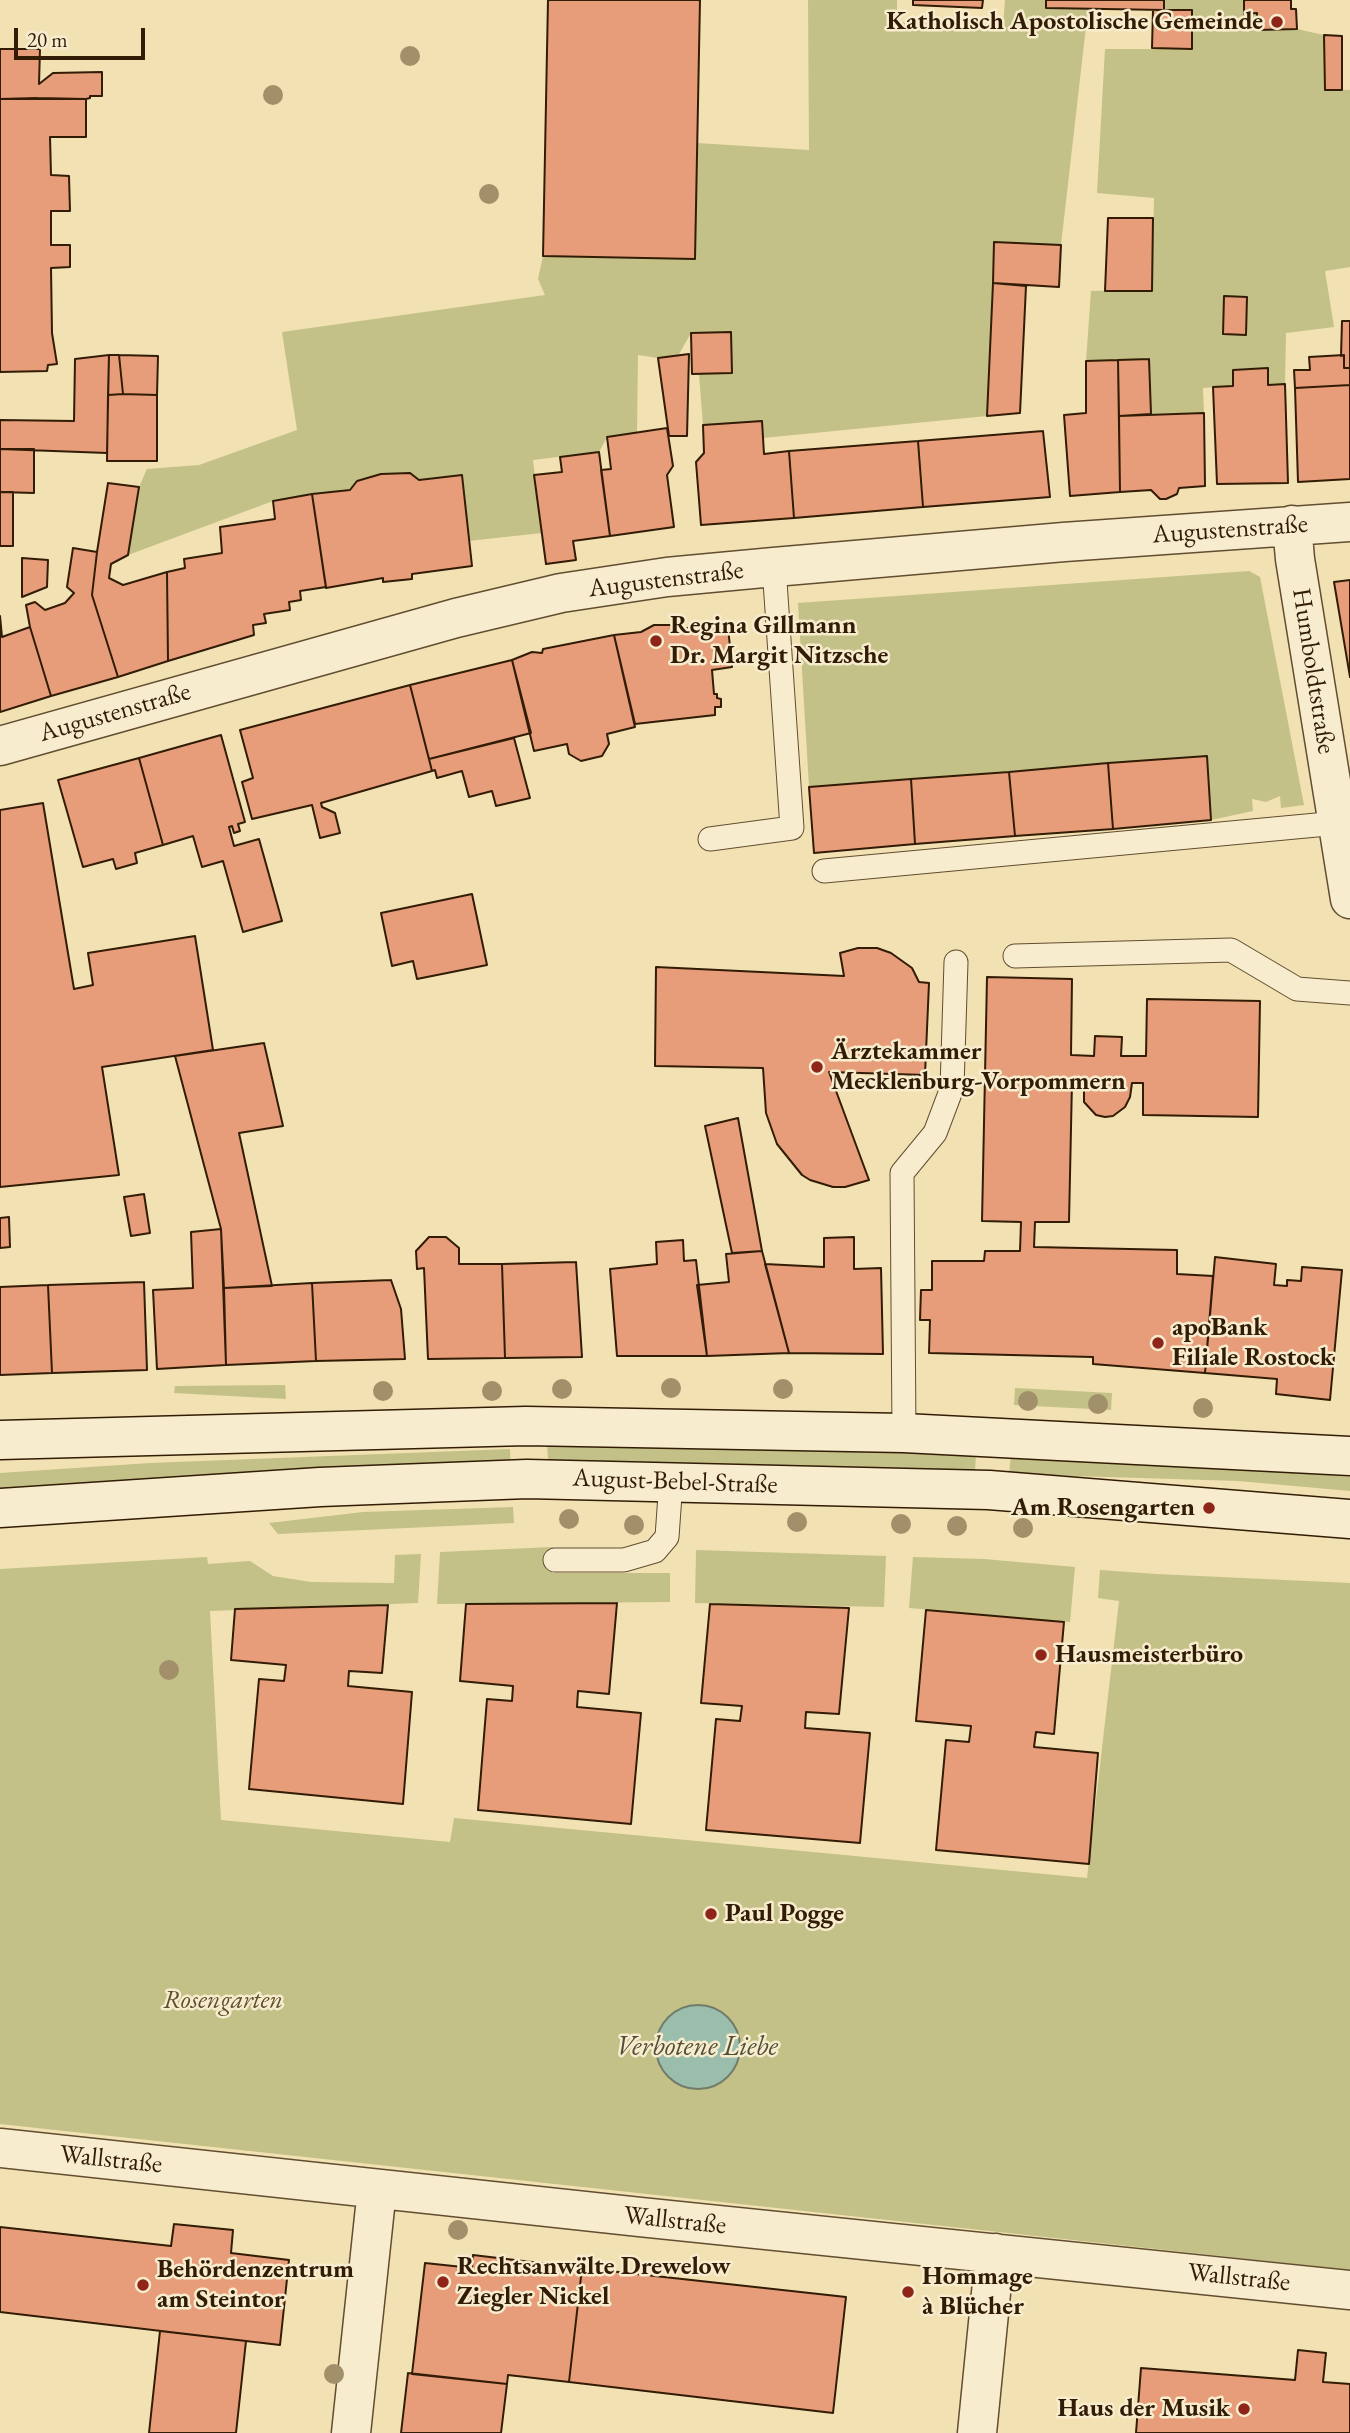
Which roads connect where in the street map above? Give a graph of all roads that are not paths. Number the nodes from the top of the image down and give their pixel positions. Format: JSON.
{"nodes":[{"id":1,"x":1350,"y":522,"type":"edge"},
{"id":2,"x":1292,"y":525,"type":"junction"},
{"id":3,"x":774,"y":567,"type":"junction"},
{"id":4,"x":0,"y":746,"type":"edge"},
{"id":5,"x":1338,"y":823,"type":"junction"},
{"id":6,"x":710,"y":839,"type":"dead end"},
{"id":7,"x":824,"y":871,"type":"dead end"},
{"id":8,"x":1350,"y":898,"type":"edge"},
{"id":9,"x":1015,"y":956,"type":"dead end"},
{"id":10,"x":956,"y":961,"type":"dead end"},
{"id":11,"x":1350,"y":993,"type":"edge"},
{"id":12,"x":904,"y":1433,"type":"junction"},
{"id":13,"x":0,"y":1440,"type":"edge"},
{"id":14,"x":1350,"y":1456,"type":"edge"},
{"id":15,"x":671,"y":1481,"type":"junction"},
{"id":16,"x":0,"y":1508,"type":"edge"},
{"id":17,"x":1350,"y":1519,"type":"edge"},
{"id":18,"x":555,"y":1560,"type":"dead end"},
{"id":19,"x":0,"y":2148,"type":"edge"},
{"id":20,"x":377,"y":2189,"type":"junction"},
{"id":21,"x":995,"y":2253,"type":"junction"},
{"id":22,"x":1350,"y":2290,"type":"edge"},
{"id":23,"x":351,"y":2433,"type":"edge"},
{"id":24,"x":977,"y":2433,"type":"edge"}],
"edges":[{"from":1,"to":2,"type":"street","name":"Augustenstraße"},
{"from":2,"to":3,"type":"street","name":"Augustenstraße"},
{"from":2,"to":5,"type":"street","name":"Humboldtstraße"},
{"from":3,"to":4,"type":"street","name":"Augustenstraße"},
{"from":3,"to":6,"type":"lane"},
{"from":5,"to":7,"type":"lane"},
{"from":5,"to":8,"type":"street","name":"Humboldtstraße"},
{"from":9,"to":11,"type":"lane"},
{"from":10,"to":12,"type":"lane"},
{"from":12,"to":13,"type":"street","name":"August-Bebel-Straße"},
{"from":12,"to":14,"type":"street","name":"August-Bebel-Straße"},
{"from":15,"to":16,"type":"street","name":"August-Bebel-Straße"},
{"from":15,"to":17,"type":"street","name":"August-Bebel-Straße"},
{"from":15,"to":18,"type":"lane"},
{"from":19,"to":20,"type":"street","name":"Wallstraße"},
{"from":20,"to":21,"type":"street","name":"Wallstraße"},
{"from":20,"to":23,"type":"street"},
{"from":21,"to":22,"type":"street","name":"Wallstraße"},
{"from":21,"to":24,"type":"street"}]}
